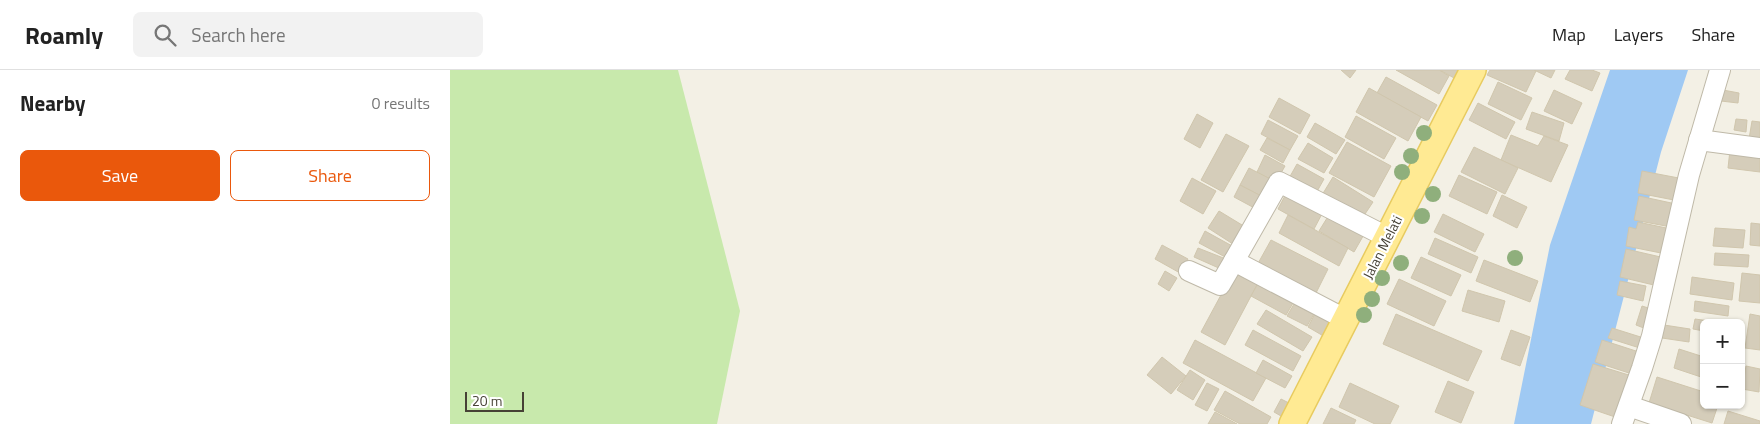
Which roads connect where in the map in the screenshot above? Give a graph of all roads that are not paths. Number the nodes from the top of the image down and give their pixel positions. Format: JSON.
{"nodes":[{"id":1,"x":1473,"y":70,"type":"edge"},
{"id":2,"x":1720,"y":70,"type":"edge"},
{"id":3,"x":1699,"y":140,"type":"junction"},
{"id":4,"x":1760,"y":148,"type":"edge"},
{"id":5,"x":1387,"y":237,"type":"junction"},
{"id":6,"x":1234,"y":261,"type":"junction"},
{"id":7,"x":1190,"y":271,"type":"dead end"},
{"id":8,"x":1345,"y":319,"type":"junction"},
{"id":9,"x":1625,"y":415,"type":"edge"},
{"id":10,"x":1292,"y":424,"type":"edge"},
{"id":11,"x":1681,"y":424,"type":"edge"}],
"edges":[{"from":1,"to":5,"type":"main road","name":"Jalan Melati"},
{"from":2,"to":3,"type":"street"},
{"from":3,"to":4,"type":"street"},
{"from":3,"to":9,"type":"street"},
{"from":5,"to":6,"type":"street"},
{"from":5,"to":8,"type":"main road","name":"Jalan Melati"},
{"from":6,"to":7,"type":"street"},
{"from":6,"to":8,"type":"street"},
{"from":8,"to":10,"type":"main road","name":"Jalan Melati"},
{"from":9,"to":11,"type":"street"}]}
